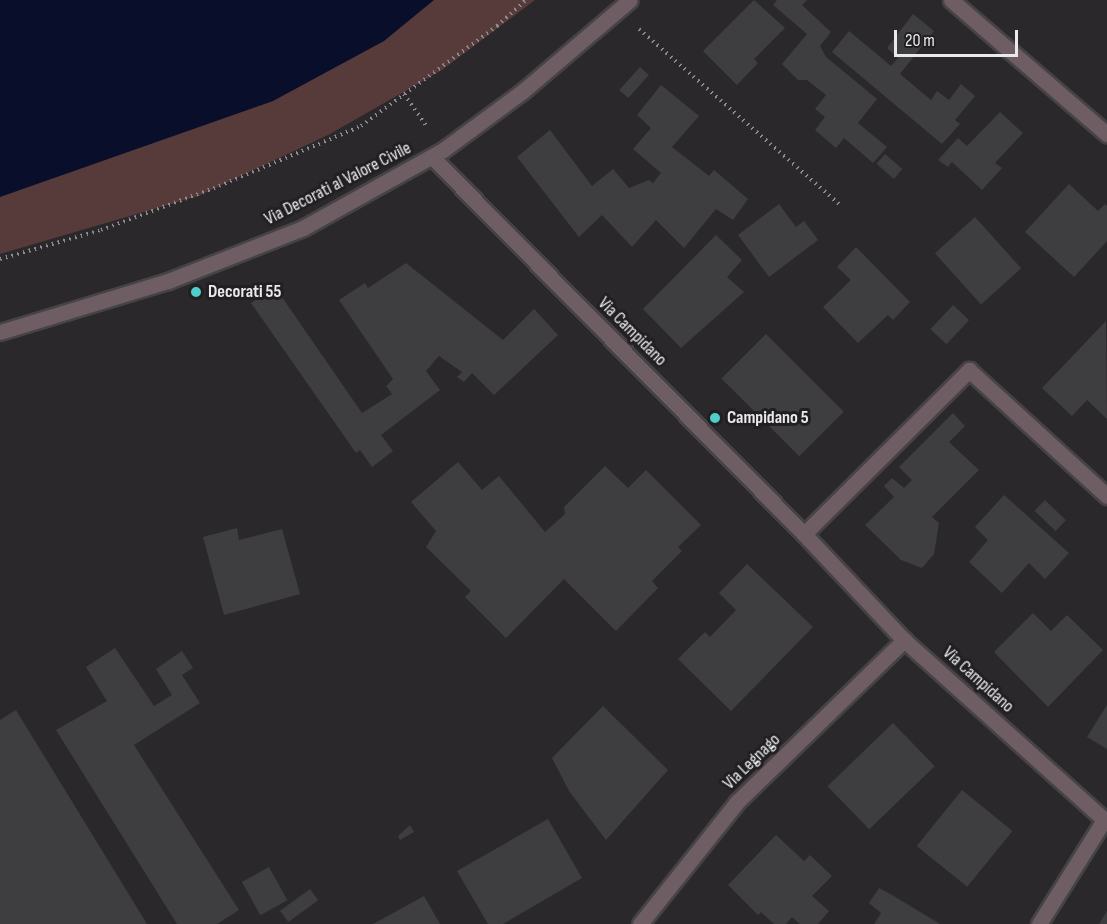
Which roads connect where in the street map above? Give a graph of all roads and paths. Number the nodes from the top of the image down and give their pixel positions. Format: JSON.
{"nodes":[{"id":1,"x":526,"y":0,"type":"edge"},
{"id":2,"x":951,"y":0,"type":"edge"},
{"id":3,"x":625,"y":5,"type":"edge"},
{"id":4,"x":404,"y":94,"type":"junction"},
{"id":5,"x":1107,"y":134,"type":"edge"},
{"id":6,"x":437,"y":154,"type":"junction"},
{"id":7,"x":840,"y":205,"type":"dead end"},
{"id":8,"x":0,"y":259,"type":"edge"},
{"id":9,"x":0,"y":332,"type":"edge"},
{"id":10,"x":1107,"y":496,"type":"edge"},
{"id":11,"x":804,"y":534,"type":"junction"},
{"id":12,"x":904,"y":640,"type":"junction"},
{"id":13,"x":1105,"y":821,"type":"edge"},
{"id":14,"x":640,"y":924,"type":"edge"},
{"id":15,"x":1039,"y":924,"type":"edge"}],
"edges":[{"from":1,"to":4,"type":"path"},
{"from":2,"to":5,"type":"street"},
{"from":3,"to":6,"type":"street","name":"Via Decorati al Valore Civile"},
{"from":3,"to":7,"type":"path"},
{"from":4,"to":6,"type":"path"},
{"from":4,"to":8,"type":"path"},
{"from":6,"to":9,"type":"street","name":"Via Decorati al Valore Civile"},
{"from":6,"to":11,"type":"street","name":"Via Campidano"},
{"from":10,"to":11,"type":"street"},
{"from":11,"to":12,"type":"street","name":"Via Campidano"},
{"from":12,"to":13,"type":"street","name":"Via Campidano"},
{"from":12,"to":14,"type":"street","name":"Via Legnago"},
{"from":13,"to":15,"type":"street"}]}
